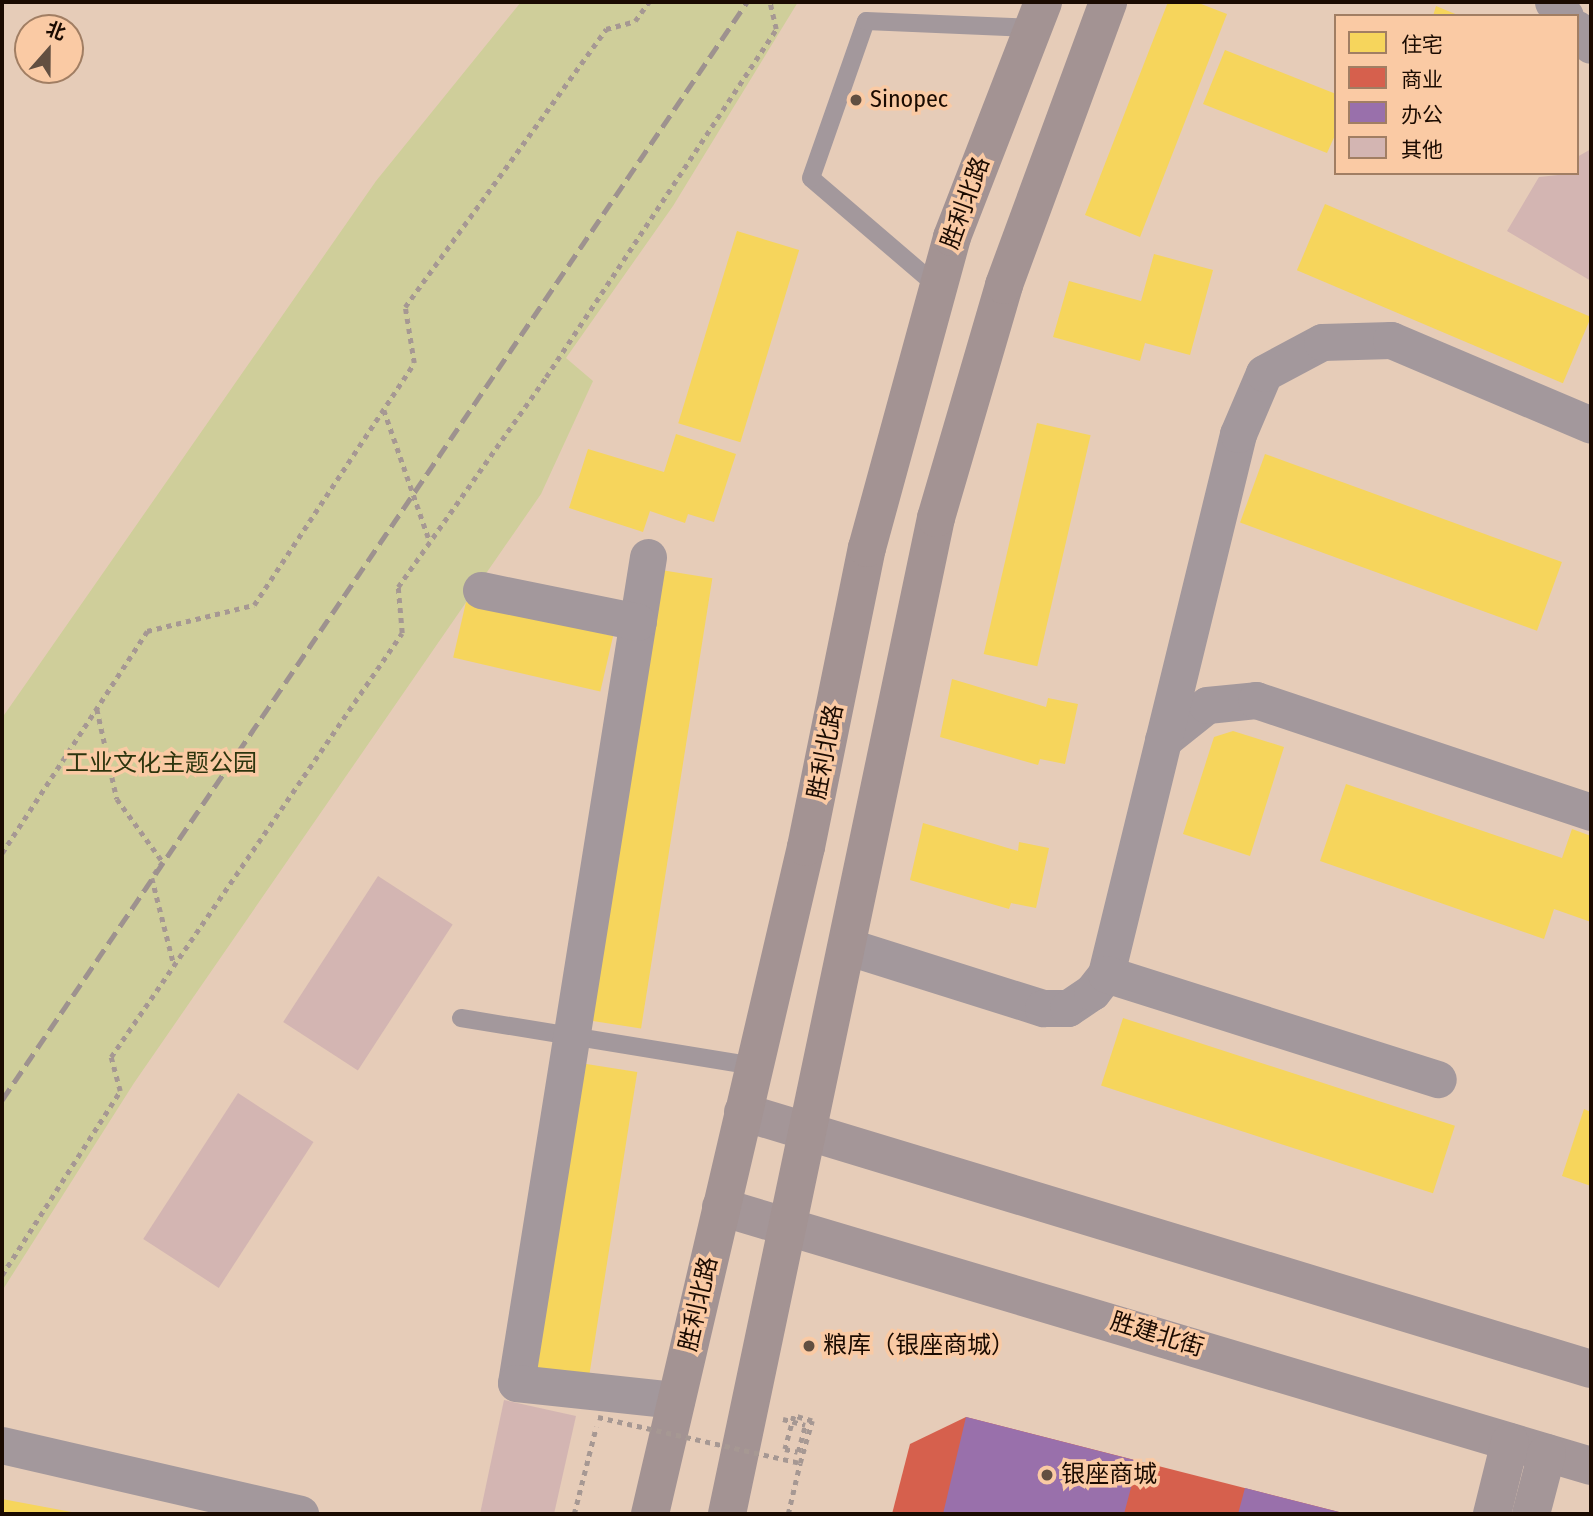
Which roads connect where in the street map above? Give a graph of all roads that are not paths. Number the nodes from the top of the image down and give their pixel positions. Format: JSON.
{"nodes":[{"id":1,"x":1108,"y":2,"type":"edge"},
{"id":2,"x":1038,"y":15,"type":"edge"},
{"id":3,"x":1579,"y":31,"type":"edge"},
{"id":4,"x":1591,"y":45,"type":"edge"},
{"id":5,"x":938,"y":287,"type":"junction"},
{"id":6,"x":1591,"y":425,"type":"edge"},
{"id":7,"x":648,"y":557,"type":"dead end"},
{"id":8,"x":481,"y":590,"type":"dead end"},
{"id":9,"x":638,"y":622,"type":"junction"},
{"id":10,"x":1163,"y":740,"type":"junction"},
{"id":11,"x":1591,"y":813,"type":"edge"},
{"id":12,"x":846,"y":946,"type":"junction"},
{"id":13,"x":1105,"y":974,"type":"junction"},
{"id":14,"x":461,"y":1018,"type":"dead end"},
{"id":15,"x":572,"y":1036,"type":"junction"},
{"id":16,"x":754,"y":1066,"type":"junction"},
{"id":17,"x":1438,"y":1079,"type":"dead end"},
{"id":18,"x":743,"y":1112,"type":"junction"},
{"id":19,"x":810,"y":1129,"type":"junction"},
{"id":20,"x":721,"y":1207,"type":"junction"},
{"id":21,"x":792,"y":1225,"type":"junction"},
{"id":22,"x":1591,"y":1369,"type":"edge"},
{"id":23,"x":676,"y":1400,"type":"junction"},
{"id":24,"x":1510,"y":1442,"type":"junction"},
{"id":25,"x":2,"y":1445,"type":"edge"},
{"id":26,"x":1547,"y":1453,"type":"junction"},
{"id":27,"x":1591,"y":1466,"type":"edge"},
{"id":28,"x":300,"y":1514,"type":"edge"},
{"id":29,"x":650,"y":1514,"type":"edge"},
{"id":30,"x":727,"y":1514,"type":"edge"},
{"id":31,"x":1492,"y":1514,"type":"edge"},
{"id":32,"x":1531,"y":1514,"type":"edge"}],
"edges":[{"from":1,"to":12,"type":"highway"},
{"from":2,"to":5,"type":"highway","name":"胜利北路"},
{"from":2,"to":5,"type":"lane"},
{"from":3,"to":4,"type":"street"},
{"from":5,"to":16,"type":"highway","name":"胜利北路"},
{"from":6,"to":10,"type":"street"},
{"from":7,"to":9,"type":"street"},
{"from":8,"to":9,"type":"street"},
{"from":9,"to":15,"type":"street"},
{"from":10,"to":11,"type":"street"},
{"from":10,"to":13,"type":"street"},
{"from":12,"to":13,"type":"street"},
{"from":12,"to":19,"type":"highway"},
{"from":13,"to":17,"type":"street"},
{"from":14,"to":15,"type":"lane"},
{"from":15,"to":16,"type":"lane"},
{"from":15,"to":23,"type":"street"},
{"from":16,"to":18,"type":"highway","name":"胜利北路"},
{"from":18,"to":19,"type":"main road"},
{"from":18,"to":20,"type":"highway","name":"胜利北路"},
{"from":19,"to":21,"type":"highway"},
{"from":19,"to":22,"type":"main road"},
{"from":20,"to":21,"type":"main road","name":"胜建北街"},
{"from":20,"to":23,"type":"highway","name":"胜利北路"},
{"from":21,"to":24,"type":"main road","name":"胜建北街"},
{"from":21,"to":30,"type":"highway"},
{"from":23,"to":29,"type":"highway","name":"胜利北路"},
{"from":24,"to":26,"type":"main road","name":"胜建北街"},
{"from":24,"to":31,"type":"main road"},
{"from":25,"to":28,"type":"street"},
{"from":26,"to":27,"type":"main road","name":"胜建北街"},
{"from":26,"to":32,"type":"main road"}]}
